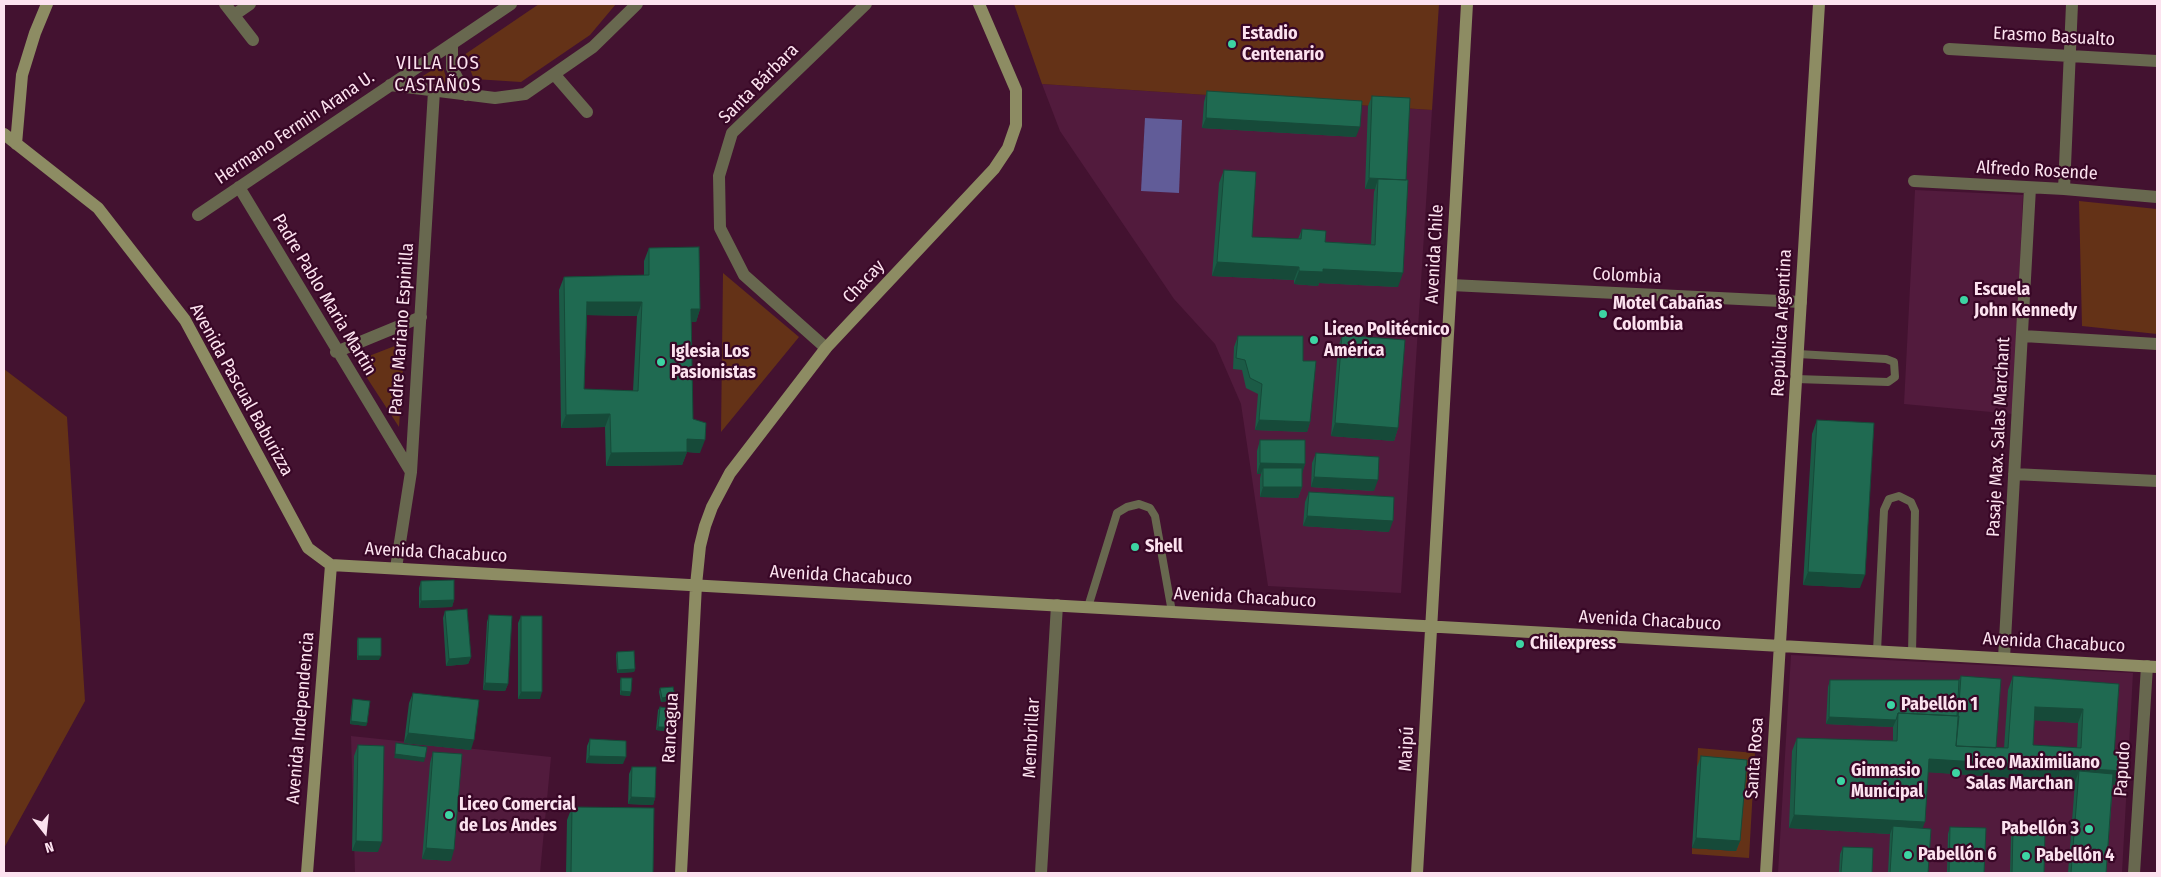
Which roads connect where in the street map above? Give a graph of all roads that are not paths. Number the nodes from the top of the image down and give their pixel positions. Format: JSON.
{"nodes":[{"id":1,"x":47,"y":4,"type":"edge"},
{"id":2,"x":225,"y":4,"type":"edge"},
{"id":3,"x":250,"y":4,"type":"edge"},
{"id":4,"x":512,"y":4,"type":"edge"},
{"id":5,"x":637,"y":4,"type":"edge"},
{"id":6,"x":866,"y":4,"type":"edge"},
{"id":7,"x":979,"y":4,"type":"edge"},
{"id":8,"x":1468,"y":4,"type":"edge"},
{"id":9,"x":1819,"y":4,"type":"edge"},
{"id":10,"x":2072,"y":4,"type":"edge"},
{"id":11,"x":234,"y":16,"type":"junction"},
{"id":12,"x":253,"y":40,"type":"dead end"},
{"id":13,"x":452,"y":44,"type":"junction"},
{"id":14,"x":1949,"y":49,"type":"dead end"},
{"id":15,"x":2070,"y":55,"type":"junction"},
{"id":16,"x":2157,"y":61,"type":"edge"},
{"id":17,"x":554,"y":74,"type":"junction"},
{"id":18,"x":390,"y":85,"type":"junction"},
{"id":19,"x":434,"y":91,"type":"junction"},
{"id":20,"x":466,"y":95,"type":"junction"},
{"id":21,"x":587,"y":112,"type":"dead end"},
{"id":22,"x":4,"y":134,"type":"edge"},
{"id":23,"x":10,"y":143,"type":"edge"},
{"id":24,"x":1914,"y":181,"type":"dead end"},
{"id":25,"x":239,"y":187,"type":"junction"},
{"id":26,"x":2030,"y":188,"type":"junction"},
{"id":27,"x":2064,"y":189,"type":"junction"},
{"id":28,"x":2157,"y":197,"type":"edge"},
{"id":29,"x":198,"y":215,"type":"dead end"},
{"id":30,"x":1451,"y":286,"type":"junction"},
{"id":31,"x":1801,"y":302,"type":"junction"},
{"id":32,"x":421,"y":317,"type":"junction"},
{"id":33,"x":2023,"y":336,"type":"junction"},
{"id":34,"x":2157,"y":344,"type":"edge"},
{"id":35,"x":826,"y":348,"type":"junction"},
{"id":36,"x":336,"y":352,"type":"junction"},
{"id":37,"x":1798,"y":354,"type":"junction"},
{"id":38,"x":1796,"y":379,"type":"junction"},
{"id":39,"x":411,"y":472,"type":"junction"},
{"id":40,"x":2014,"y":474,"type":"junction"},
{"id":41,"x":2157,"y":482,"type":"edge"},
{"id":42,"x":331,"y":565,"type":"junction"},
{"id":43,"x":396,"y":568,"type":"junction"},
{"id":44,"x":696,"y":585,"type":"junction"},
{"id":45,"x":1057,"y":605,"type":"junction"},
{"id":46,"x":1088,"y":607,"type":"junction"},
{"id":47,"x":1172,"y":612,"type":"junction"},
{"id":48,"x":1431,"y":626,"type":"junction"},
{"id":49,"x":1780,"y":645,"type":"junction"},
{"id":50,"x":1877,"y":651,"type":"junction"},
{"id":51,"x":1912,"y":653,"type":"junction"},
{"id":52,"x":2004,"y":658,"type":"junction"},
{"id":53,"x":2152,"y":666,"type":"edge"},
{"id":54,"x":307,"y":873,"type":"edge"},
{"id":55,"x":681,"y":873,"type":"edge"},
{"id":56,"x":1042,"y":873,"type":"edge"},
{"id":57,"x":1417,"y":873,"type":"edge"},
{"id":58,"x":1766,"y":873,"type":"edge"},
{"id":59,"x":2134,"y":873,"type":"edge"}],
"edges":[{"from":1,"to":23,"type":"main road"},
{"from":2,"to":11,"type":"street"},
{"from":3,"to":11,"type":"street"},
{"from":4,"to":13,"type":"street","name":"Hermano Fermin Arana U."},
{"from":5,"to":17,"type":"street"},
{"from":6,"to":35,"type":"street","name":"Santa Bárbara"},
{"from":7,"to":35,"type":"main road","name":"Chacay"},
{"from":8,"to":30,"type":"main road","name":"Avenida Chile"},
{"from":9,"to":31,"type":"main road","name":"República Argentina"},
{"from":10,"to":15,"type":"street"},
{"from":11,"to":12,"type":"street"},
{"from":13,"to":18,"type":"street","name":"Hermano Fermin Arana U."},
{"from":13,"to":20,"type":"street"},
{"from":14,"to":15,"type":"street","name":"Erasmo Basualto"},
{"from":15,"to":16,"type":"street","name":"Erasmo Basualto"},
{"from":15,"to":27,"type":"street"},
{"from":17,"to":20,"type":"street"},
{"from":17,"to":21,"type":"street"},
{"from":18,"to":19,"type":"street"},
{"from":18,"to":25,"type":"street","name":"Hermano Fermin Arana U."},
{"from":19,"to":20,"type":"street"},
{"from":19,"to":32,"type":"street","name":"Padre Mariano Espinilla"},
{"from":22,"to":23,"type":"main road","name":"Avenida Pascual Baburizza"},
{"from":23,"to":42,"type":"main road","name":"Avenida Pascual Baburizza"},
{"from":24,"to":26,"type":"street","name":"Alfredo Rosende"},
{"from":25,"to":29,"type":"street","name":"Hermano Fermin Arana U."},
{"from":25,"to":36,"type":"street","name":"Padre Pablo Maria Martin"},
{"from":26,"to":27,"type":"street","name":"Alfredo Rosende"},
{"from":26,"to":33,"type":"street","name":"Pasaje Max. Salas Marchant"},
{"from":27,"to":28,"type":"street","name":"Alfredo Rosende"},
{"from":30,"to":31,"type":"street","name":"Colombia"},
{"from":30,"to":48,"type":"main road","name":"Avenida Chile"},
{"from":31,"to":37,"type":"main road","name":"República Argentina"},
{"from":32,"to":36,"type":"street"},
{"from":32,"to":39,"type":"street","name":"Padre Mariano Espinilla"},
{"from":33,"to":34,"type":"street"},
{"from":33,"to":40,"type":"street","name":"Pasaje Max. Salas Marchant"},
{"from":35,"to":44,"type":"main road","name":"Chacay"},
{"from":36,"to":39,"type":"street","name":"Padre Pablo Maria Martin"},
{"from":37,"to":38,"type":"main road","name":"República Argentina"},
{"from":37,"to":38,"type":"lane"},
{"from":38,"to":49,"type":"main road","name":"República Argentina"},
{"from":39,"to":43,"type":"street","name":"Padre Mariano Espinilla"},
{"from":40,"to":41,"type":"street"},
{"from":40,"to":52,"type":"street","name":"Pasaje Max. Salas Marchant"},
{"from":42,"to":43,"type":"main road","name":"Avenida Chacabuco"},
{"from":42,"to":54,"type":"main road","name":"Avenida Independencia"},
{"from":43,"to":44,"type":"main road","name":"Avenida Chacabuco"},
{"from":44,"to":45,"type":"main road","name":"Avenida Chacabuco"},
{"from":44,"to":55,"type":"main road","name":"Rancagua"},
{"from":45,"to":46,"type":"main road","name":"Avenida Chacabuco"},
{"from":45,"to":56,"type":"street","name":"Membrillar"},
{"from":46,"to":47,"type":"main road","name":"Avenida Chacabuco"},
{"from":46,"to":47,"type":"lane"},
{"from":47,"to":48,"type":"main road","name":"Avenida Chacabuco"},
{"from":48,"to":49,"type":"main road","name":"Avenida Chacabuco"},
{"from":48,"to":57,"type":"main road","name":"Maipú"},
{"from":49,"to":50,"type":"main road","name":"Avenida Chacabuco"},
{"from":49,"to":58,"type":"main road","name":"Santa Rosa"},
{"from":50,"to":51,"type":"main road","name":"Avenida Chacabuco"},
{"from":50,"to":51,"type":"lane"},
{"from":51,"to":52,"type":"main road","name":"Avenida Chacabuco"},
{"from":52,"to":53,"type":"main road","name":"Avenida Chacabuco"},
{"from":53,"to":59,"type":"street","name":"Papudo"}]}
